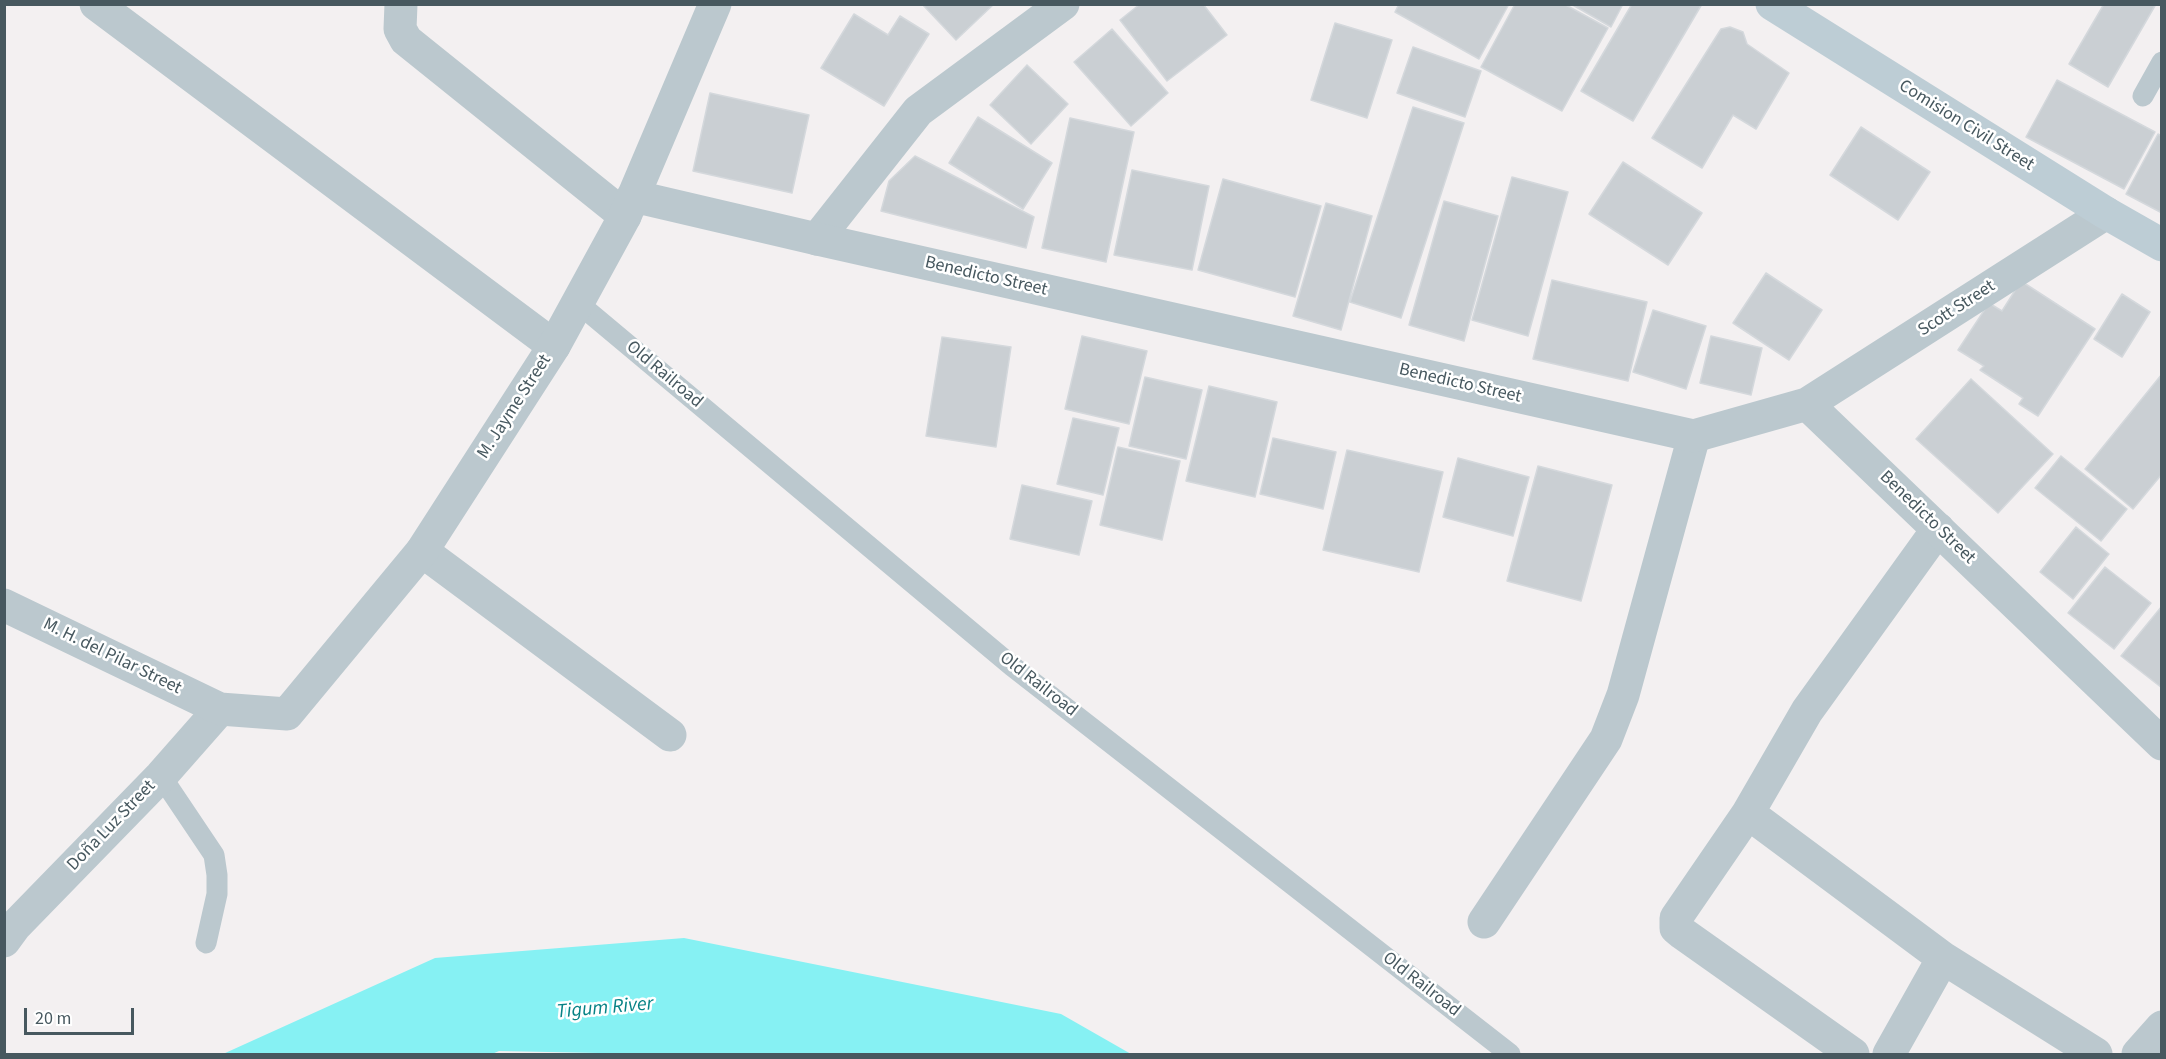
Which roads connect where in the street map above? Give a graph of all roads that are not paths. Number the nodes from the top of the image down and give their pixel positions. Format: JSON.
{"nodes":[{"id":1,"x":96,"y":4,"type":"edge"},
{"id":2,"x":401,"y":4,"type":"edge"},
{"id":3,"x":715,"y":4,"type":"edge"},
{"id":4,"x":1063,"y":4,"type":"edge"},
{"id":5,"x":1772,"y":4,"type":"edge"},
{"id":6,"x":2162,"y":62,"type":"edge"},
{"id":7,"x":2143,"y":96,"type":"dead end"},
{"id":8,"x":629,"y":206,"type":"junction"},
{"id":9,"x":2106,"y":213,"type":"junction"},
{"id":10,"x":817,"y":239,"type":"junction"},
{"id":11,"x":2162,"y":245,"type":"edge"},
{"id":12,"x":578,"y":303,"type":"junction"},
{"id":13,"x":554,"y":346,"type":"junction"},
{"id":14,"x":1807,"y":404,"type":"junction"},
{"id":15,"x":1694,"y":436,"type":"junction"},
{"id":16,"x":1938,"y":529,"type":"junction"},
{"id":17,"x":422,"y":551,"type":"junction"},
{"id":18,"x":4,"y":605,"type":"edge"},
{"id":19,"x":220,"y":709,"type":"junction"},
{"id":20,"x":670,"y":735,"type":"dead end"},
{"id":21,"x":2162,"y":744,"type":"edge"},
{"id":22,"x":161,"y":776,"type":"junction"},
{"id":23,"x":1748,"y":813,"type":"junction"},
{"id":24,"x":1484,"y":922,"type":"dead end"},
{"id":25,"x":8,"y":929,"type":"edge"},
{"id":26,"x":206,"y":943,"type":"dead end"},
{"id":27,"x":1943,"y":958,"type":"junction"},
{"id":28,"x":2162,"y":1027,"type":"edge"},
{"id":29,"x":1510,"y":1054,"type":"edge"},
{"id":30,"x":1853,"y":1054,"type":"edge"},
{"id":31,"x":1889,"y":1054,"type":"edge"},
{"id":32,"x":2096,"y":1054,"type":"edge"},
{"id":33,"x":2138,"y":1054,"type":"edge"}],
"edges":[{"from":1,"to":13,"type":"street"},
{"from":2,"to":8,"type":"street"},
{"from":3,"to":8,"type":"street","name":"M. Jayme Street"},
{"from":4,"to":10,"type":"street"},
{"from":5,"to":9,"type":"main road","name":"Comision Civil Street"},
{"from":6,"to":7,"type":"lane"},
{"from":8,"to":10,"type":"street","name":"Benedicto Street"},
{"from":8,"to":12,"type":"street","name":"M. Jayme Street"},
{"from":9,"to":11,"type":"main road","name":"Comision Civil Street"},
{"from":9,"to":14,"type":"street","name":"Scott Street"},
{"from":10,"to":15,"type":"street","name":"Benedicto Street"},
{"from":12,"to":13,"type":"street","name":"M. Jayme Street"},
{"from":12,"to":29,"type":"lane","name":"Old Railroad"},
{"from":13,"to":17,"type":"street","name":"M. Jayme Street"},
{"from":14,"to":15,"type":"street","name":"Benedicto Street"},
{"from":14,"to":16,"type":"street","name":"Benedicto Street"},
{"from":15,"to":24,"type":"street"},
{"from":16,"to":21,"type":"street","name":"Benedicto Street"},
{"from":16,"to":23,"type":"street"},
{"from":17,"to":19,"type":"street","name":"M. Jayme Street"},
{"from":17,"to":20,"type":"street"},
{"from":18,"to":19,"type":"street","name":"M. H. del Pilar Street"},
{"from":19,"to":22,"type":"street","name":"Doña Luz Street"},
{"from":22,"to":25,"type":"street","name":"Doña Luz Street"},
{"from":22,"to":26,"type":"lane"},
{"from":23,"to":27,"type":"street"},
{"from":23,"to":30,"type":"street"},
{"from":27,"to":31,"type":"street"},
{"from":27,"to":32,"type":"street"},
{"from":28,"to":33,"type":"street"}]}
